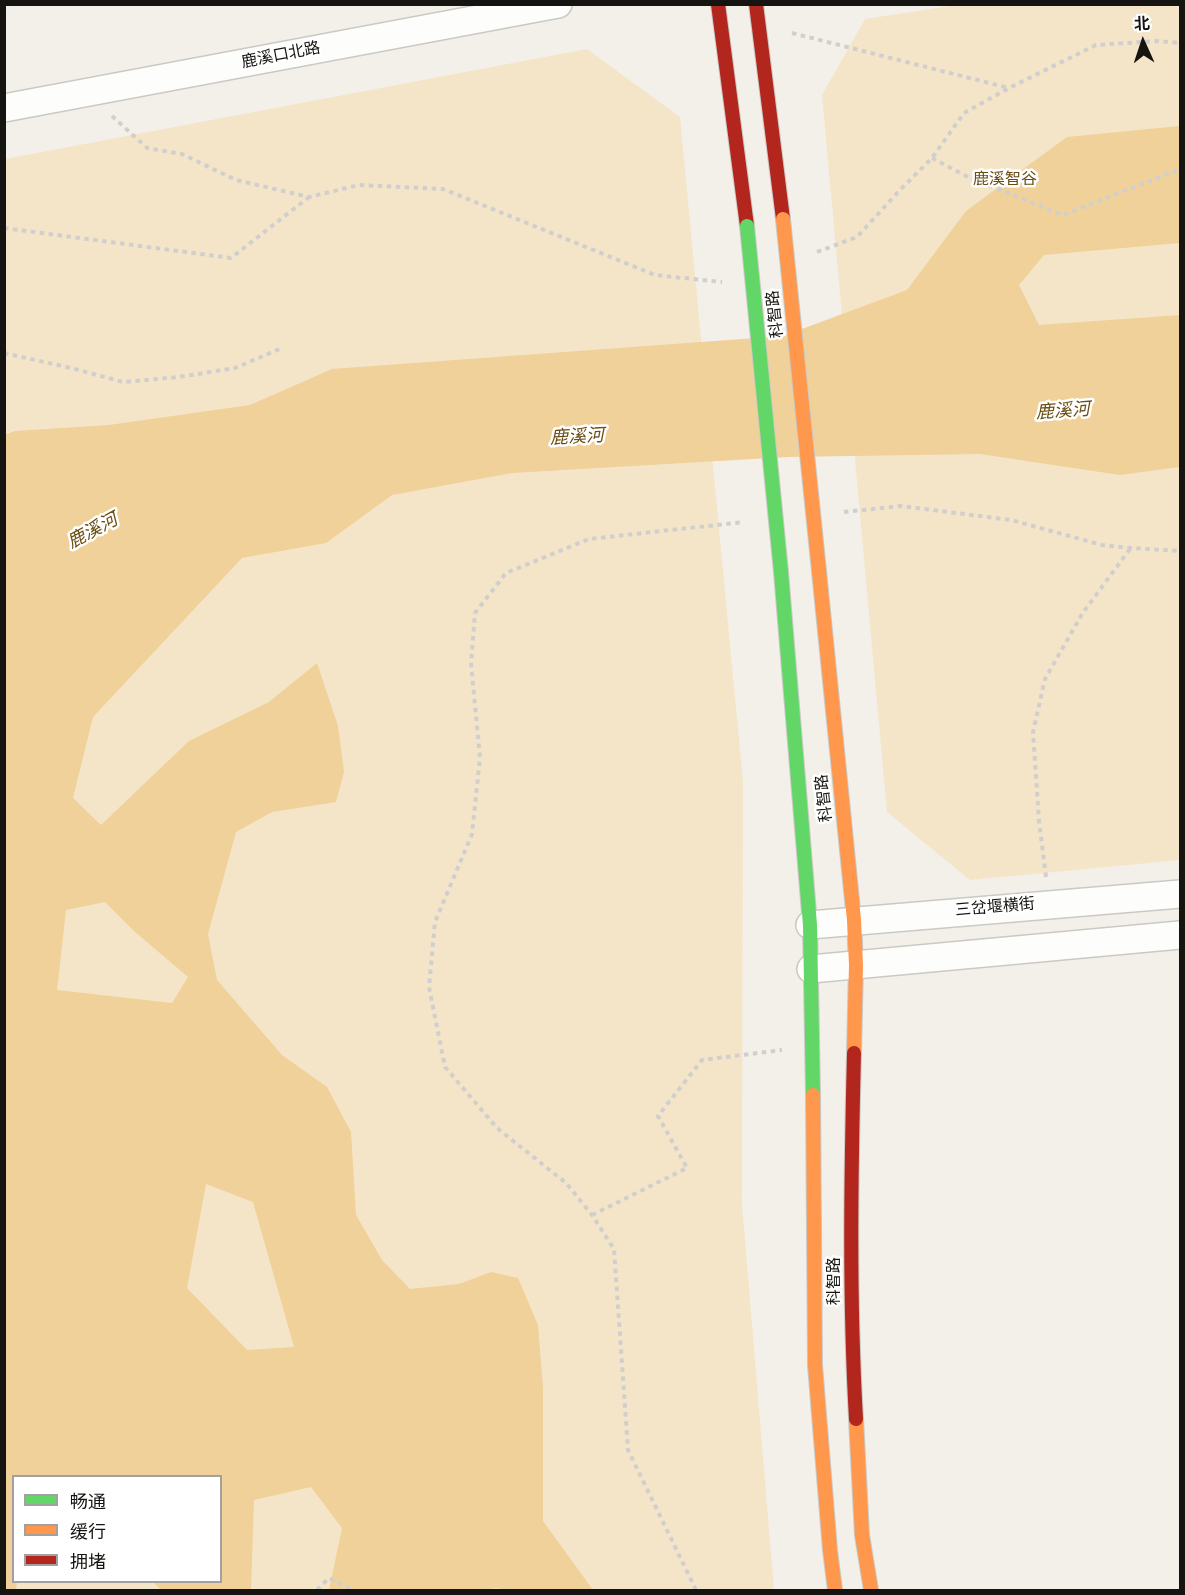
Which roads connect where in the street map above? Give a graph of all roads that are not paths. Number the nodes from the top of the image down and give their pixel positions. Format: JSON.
{"nodes":[{"id":1,"x":558,"y":4,"type":"edge"},
{"id":2,"x":718,"y":4,"type":"edge"},
{"id":3,"x":756,"y":4,"type":"edge"},
{"id":4,"x":4,"y":108,"type":"edge"},
{"id":5,"x":1180,"y":894,"type":"edge"},
{"id":6,"x":854,"y":920,"type":"junction"},
{"id":7,"x":810,"y":925,"type":"junction"},
{"id":8,"x":1180,"y":935,"type":"edge"},
{"id":9,"x":856,"y":965,"type":"junction"},
{"id":10,"x":811,"y":969,"type":"junction"},
{"id":11,"x":835,"y":1590,"type":"edge"},
{"id":12,"x":871,"y":1590,"type":"edge"}],
"edges":[{"from":1,"to":4,"type":"street","name":"鹿溪口北路"},
{"from":2,"to":7,"type":"main road","name":"科智路","bridge":true},
{"from":3,"to":6,"type":"main road","name":"科智路","bridge":true},
{"from":5,"to":6,"type":"street","name":"三岔堰横街"},
{"from":6,"to":7,"type":"street","name":"三岔堰横街"},
{"from":6,"to":9,"type":"main road","name":"科智路"},
{"from":7,"to":10,"type":"main road","name":"科智路"},
{"from":8,"to":9,"type":"street"},
{"from":9,"to":10,"type":"street"},
{"from":9,"to":12,"type":"main road","name":"科智路"},
{"from":10,"to":11,"type":"main road","name":"科智路"}]}
